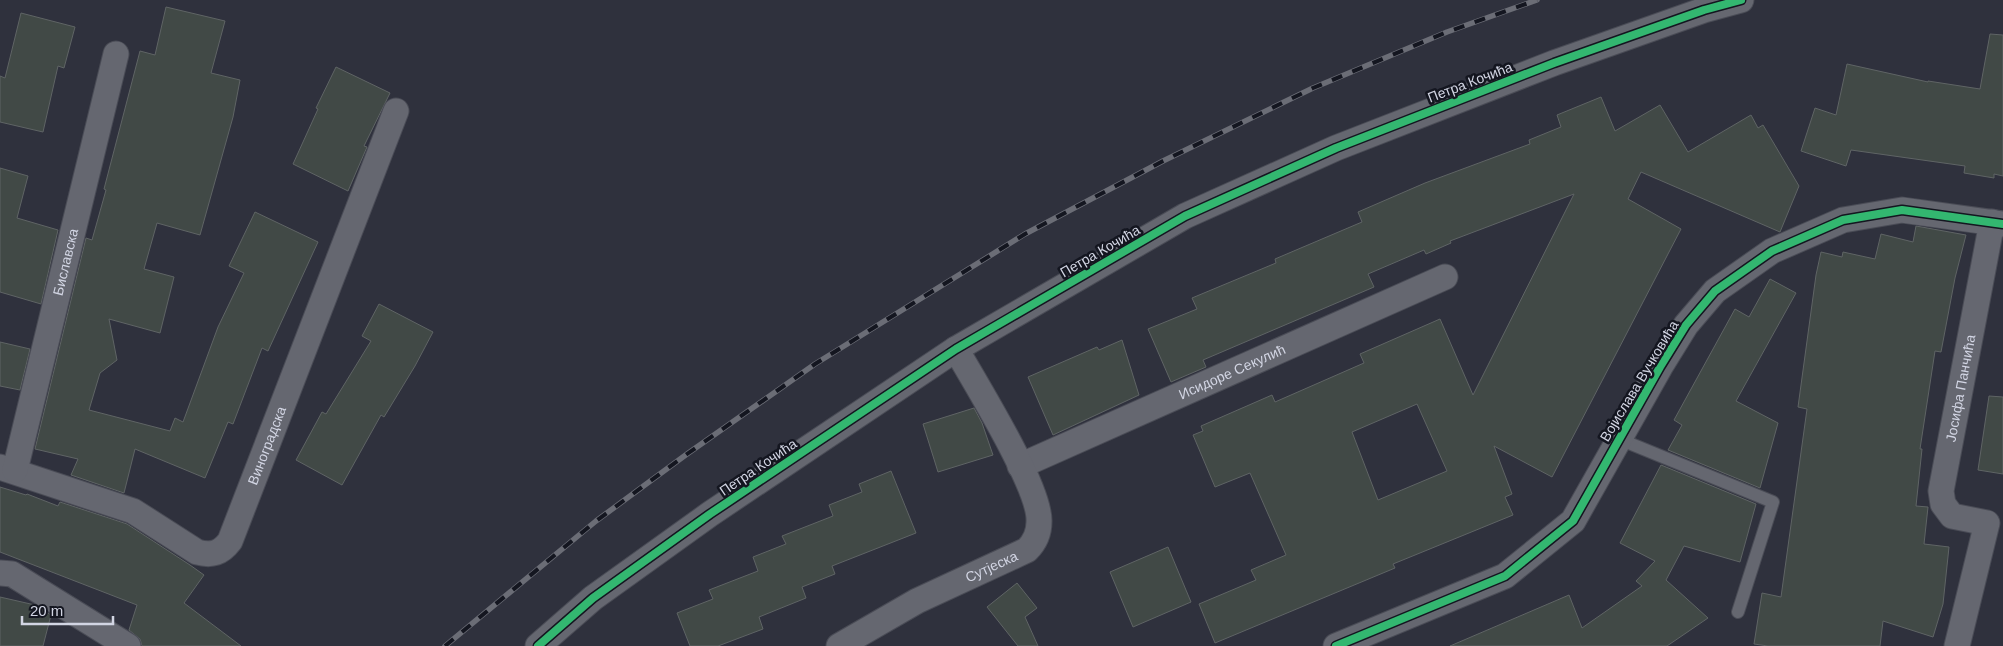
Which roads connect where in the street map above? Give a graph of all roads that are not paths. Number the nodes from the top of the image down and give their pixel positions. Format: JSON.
{"nodes":[{"id":1,"x":1741,"y":0,"type":"edge"},
{"id":2,"x":116,"y":54,"type":"dead end"},
{"id":3,"x":396,"y":111,"type":"dead end"},
{"id":4,"x":1997,"y":223,"type":"edge"},
{"id":5,"x":1446,"y":277,"type":"dead end"},
{"id":6,"x":956,"y":349,"type":"junction"},
{"id":7,"x":1619,"y":439,"type":"junction"},
{"id":8,"x":1020,"y":466,"type":"junction"},
{"id":9,"x":7,"y":468,"type":"edge"},
{"id":10,"x":1995,"y":524,"type":"edge"},
{"id":11,"x":0,"y":573,"type":"edge"},
{"id":12,"x":1738,"y":612,"type":"dead end"},
{"id":13,"x":128,"y":646,"type":"edge"},
{"id":14,"x":538,"y":646,"type":"edge"},
{"id":15,"x":839,"y":646,"type":"edge"},
{"id":16,"x":1336,"y":646,"type":"edge"},
{"id":17,"x":1957,"y":646,"type":"edge"}],
"edges":[{"from":1,"to":6,"type":"street","name":"Петра Кочића"},
{"from":2,"to":9,"type":"street","name":"Биславска"},
{"from":3,"to":9,"type":"street","name":"Виноградска"},
{"from":4,"to":7,"type":"street","name":"Војислава Вучковића"},
{"from":4,"to":10,"type":"street","name":"Јосифа Панчића"},
{"from":5,"to":8,"type":"street","name":"Исидоре Секулић"},
{"from":6,"to":8,"type":"street","name":"Сутјеска"},
{"from":6,"to":14,"type":"street","name":"Петра Кочића"},
{"from":7,"to":12,"type":"lane"},
{"from":7,"to":16,"type":"street","name":"Војислава Вучковића"},
{"from":8,"to":15,"type":"street","name":"Сутјеска"},
{"from":10,"to":17,"type":"street","name":"Јосифа Панчића"},
{"from":11,"to":13,"type":"street"}]}
